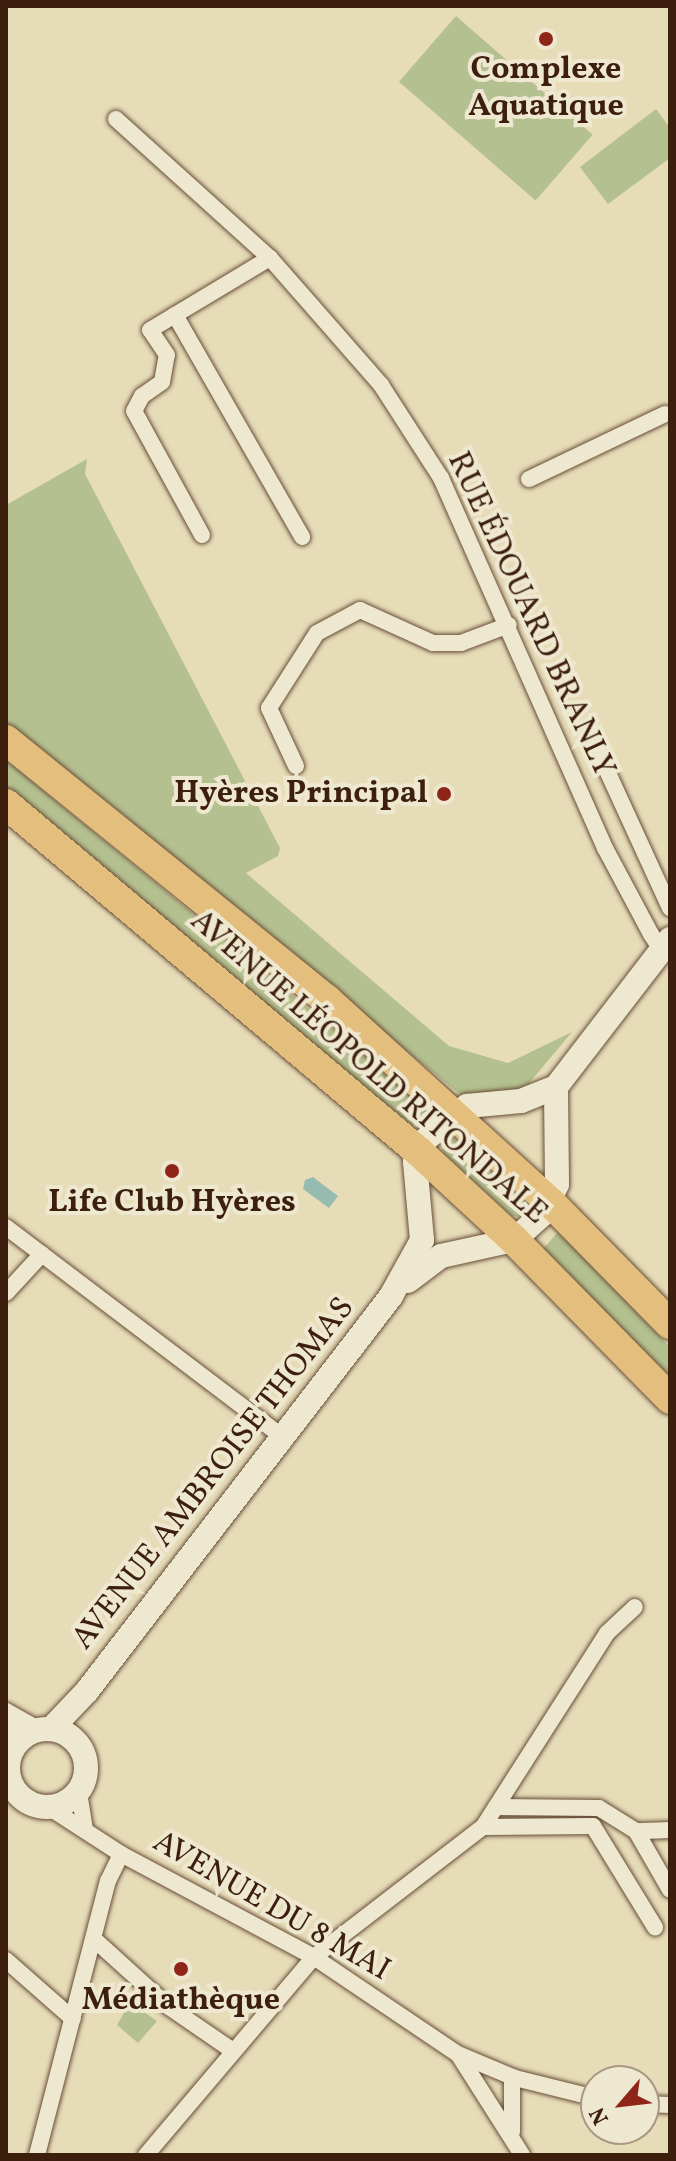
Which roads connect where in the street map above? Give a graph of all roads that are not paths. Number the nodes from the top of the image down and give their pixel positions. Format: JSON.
{"nodes":[{"id":1,"x":116,"y":119,"type":"dead end"},
{"id":2,"x":270,"y":258,"type":"junction"},
{"id":3,"x":175,"y":315,"type":"junction"},
{"id":4,"x":665,"y":414,"type":"dead end"},
{"id":5,"x":529,"y":479,"type":"dead end"},
{"id":6,"x":202,"y":535,"type":"dead end"},
{"id":7,"x":302,"y":537,"type":"dead end"},
{"id":8,"x":509,"y":625,"type":"junction"},
{"id":9,"x":6,"y":740,"type":"edge"},
{"id":10,"x":593,"y":740,"type":"dead end"},
{"id":11,"x":296,"y":766,"type":"dead end"},
{"id":12,"x":6,"y":804,"type":"edge"},
{"id":13,"x":670,"y":908,"type":"edge"},
{"id":14,"x":667,"y":946,"type":"edge"},
{"id":15,"x":556,"y":1087,"type":"junction"},
{"id":16,"x":453,"y":1113,"type":"junction"},
{"id":17,"x":418,"y":1151,"type":"junction"},
{"id":18,"x":551,"y":1203,"type":"junction"},
{"id":19,"x":6,"y":1227,"type":"edge"},
{"id":20,"x":514,"y":1240,"type":"junction"},
{"id":21,"x":42,"y":1254,"type":"junction"},
{"id":22,"x":6,"y":1293,"type":"edge"},
{"id":23,"x":391,"y":1296,"type":"junction"},
{"id":24,"x":670,"y":1324,"type":"edge"},
{"id":25,"x":670,"y":1399,"type":"edge"},
{"id":26,"x":283,"y":1437,"type":"junction"},
{"id":27,"x":635,"y":1607,"type":"dead end"},
{"id":28,"x":87,"y":1691,"type":"junction"},
{"id":29,"x":6,"y":1711,"type":"edge"},
{"id":30,"x":45,"y":1729,"type":"junction"},
{"id":31,"x":77,"y":1742,"type":"junction"},
{"id":32,"x":15,"y":1744,"type":"junction"},
{"id":33,"x":8,"y":1785,"type":"edge"},
{"id":34,"x":79,"y":1792,"type":"junction"},
{"id":35,"x":40,"y":1806,"type":"junction"},
{"id":36,"x":496,"y":1807,"type":"junction"},
{"id":37,"x":6,"y":1815,"type":"edge"},
{"id":38,"x":483,"y":1827,"type":"junction"},
{"id":39,"x":85,"y":1830,"type":"junction"},
{"id":40,"x":670,"y":1830,"type":"edge"},
{"id":41,"x":636,"y":1831,"type":"junction"},
{"id":42,"x":121,"y":1854,"type":"junction"},
{"id":43,"x":670,"y":1890,"type":"edge"},
{"id":44,"x":655,"y":1927,"type":"dead end"},
{"id":45,"x":95,"y":1940,"type":"junction"},
{"id":46,"x":314,"y":1957,"type":"junction"},
{"id":47,"x":6,"y":1960,"type":"edge"},
{"id":48,"x":73,"y":2019,"type":"junction"},
{"id":49,"x":233,"y":2051,"type":"junction"},
{"id":50,"x":458,"y":2054,"type":"junction"},
{"id":51,"x":510,"y":2076,"type":"junction"},
{"id":52,"x":580,"y":2094,"type":"edge"},
{"id":53,"x":491,"y":2105,"type":"junction"},
{"id":54,"x":519,"y":2150,"type":"edge"},
{"id":55,"x":37,"y":2155,"type":"edge"},
{"id":56,"x":146,"y":2155,"type":"edge"}],
"edges":[{"from":1,"to":2,"type":"street","name":"RUE ÉDOUARD BRANLY"},
{"from":2,"to":3,"type":"street"},
{"from":2,"to":8,"type":"street","name":"RUE ÉDOUARD BRANLY"},
{"from":3,"to":6,"type":"street"},
{"from":3,"to":7,"type":"street"},
{"from":4,"to":5,"type":"street"},
{"from":8,"to":11,"type":"street"},
{"from":8,"to":14,"type":"street","name":"RUE ÉDOUARD BRANLY"},
{"from":9,"to":16,"type":"highway","name":"AVENUE LÉOPOLD RITONDALE"},
{"from":10,"to":13,"type":"street"},
{"from":12,"to":17,"type":"highway","name":"AVENUE LÉOPOLD RITONDALE"},
{"from":14,"to":15,"type":"street"},
{"from":15,"to":16,"type":"street"},
{"from":15,"to":18,"type":"street"},
{"from":16,"to":17,"type":"street"},
{"from":16,"to":18,"type":"highway","name":"AVENUE LÉOPOLD RITONDALE"},
{"from":17,"to":20,"type":"highway","name":"AVENUE LÉOPOLD RITONDALE"},
{"from":17,"to":23,"type":"street","name":"AVENUE AMBROISE THOMAS"},
{"from":18,"to":20,"type":"street"},
{"from":18,"to":24,"type":"highway","name":"AVENUE LÉOPOLD RITONDALE"},
{"from":19,"to":21,"type":"street"},
{"from":20,"to":23,"type":"street","name":"AVENUE AMBROISE THOMAS"},
{"from":20,"to":25,"type":"highway","name":"AVENUE LÉOPOLD RITONDALE"},
{"from":21,"to":22,"type":"street"},
{"from":21,"to":26,"type":"street"},
{"from":23,"to":26,"type":"street","name":"AVENUE AMBROISE THOMAS"},
{"from":26,"to":28,"type":"street","name":"AVENUE AMBROISE THOMAS"},
{"from":27,"to":36,"type":"street"},
{"from":28,"to":30,"type":"street","name":"AVENUE AMBROISE THOMAS"},
{"from":28,"to":31,"type":"street","name":"AVENUE AMBROISE THOMAS"},
{"from":29,"to":30,"type":"street"},
{"from":29,"to":32,"type":"street"},
{"from":30,"to":31,"type":"street"},
{"from":30,"to":32,"type":"street"},
{"from":31,"to":34,"type":"street"},
{"from":32,"to":33,"type":"street"},
{"from":33,"to":35,"type":"street"},
{"from":34,"to":35,"type":"street"},
{"from":34,"to":39,"type":"street"},
{"from":35,"to":37,"type":"street"},
{"from":35,"to":39,"type":"street","name":"AVENUE DU 8 MAI"},
{"from":36,"to":38,"type":"street"},
{"from":36,"to":41,"type":"street"},
{"from":38,"to":44,"type":"street"},
{"from":38,"to":46,"type":"street"},
{"from":39,"to":42,"type":"street","name":"AVENUE DU 8 MAI"},
{"from":40,"to":41,"type":"street"},
{"from":41,"to":43,"type":"street"},
{"from":42,"to":45,"type":"street"},
{"from":42,"to":46,"type":"street","name":"AVENUE DU 8 MAI"},
{"from":45,"to":48,"type":"street"},
{"from":45,"to":49,"type":"street"},
{"from":46,"to":49,"type":"street"},
{"from":46,"to":50,"type":"street","name":"AVENUE DU 8 MAI"},
{"from":47,"to":48,"type":"street"},
{"from":48,"to":55,"type":"street"},
{"from":49,"to":56,"type":"street"},
{"from":50,"to":51,"type":"street"},
{"from":50,"to":53,"type":"street","name":"AVENUE DU 8 MAI"},
{"from":51,"to":52,"type":"street"},
{"from":51,"to":53,"type":"street"},
{"from":51,"to":54,"type":"street","name":"AVENUE DU 8 MAI"},
{"from":53,"to":54,"type":"street","name":"AVENUE DU 8 MAI"}]}
